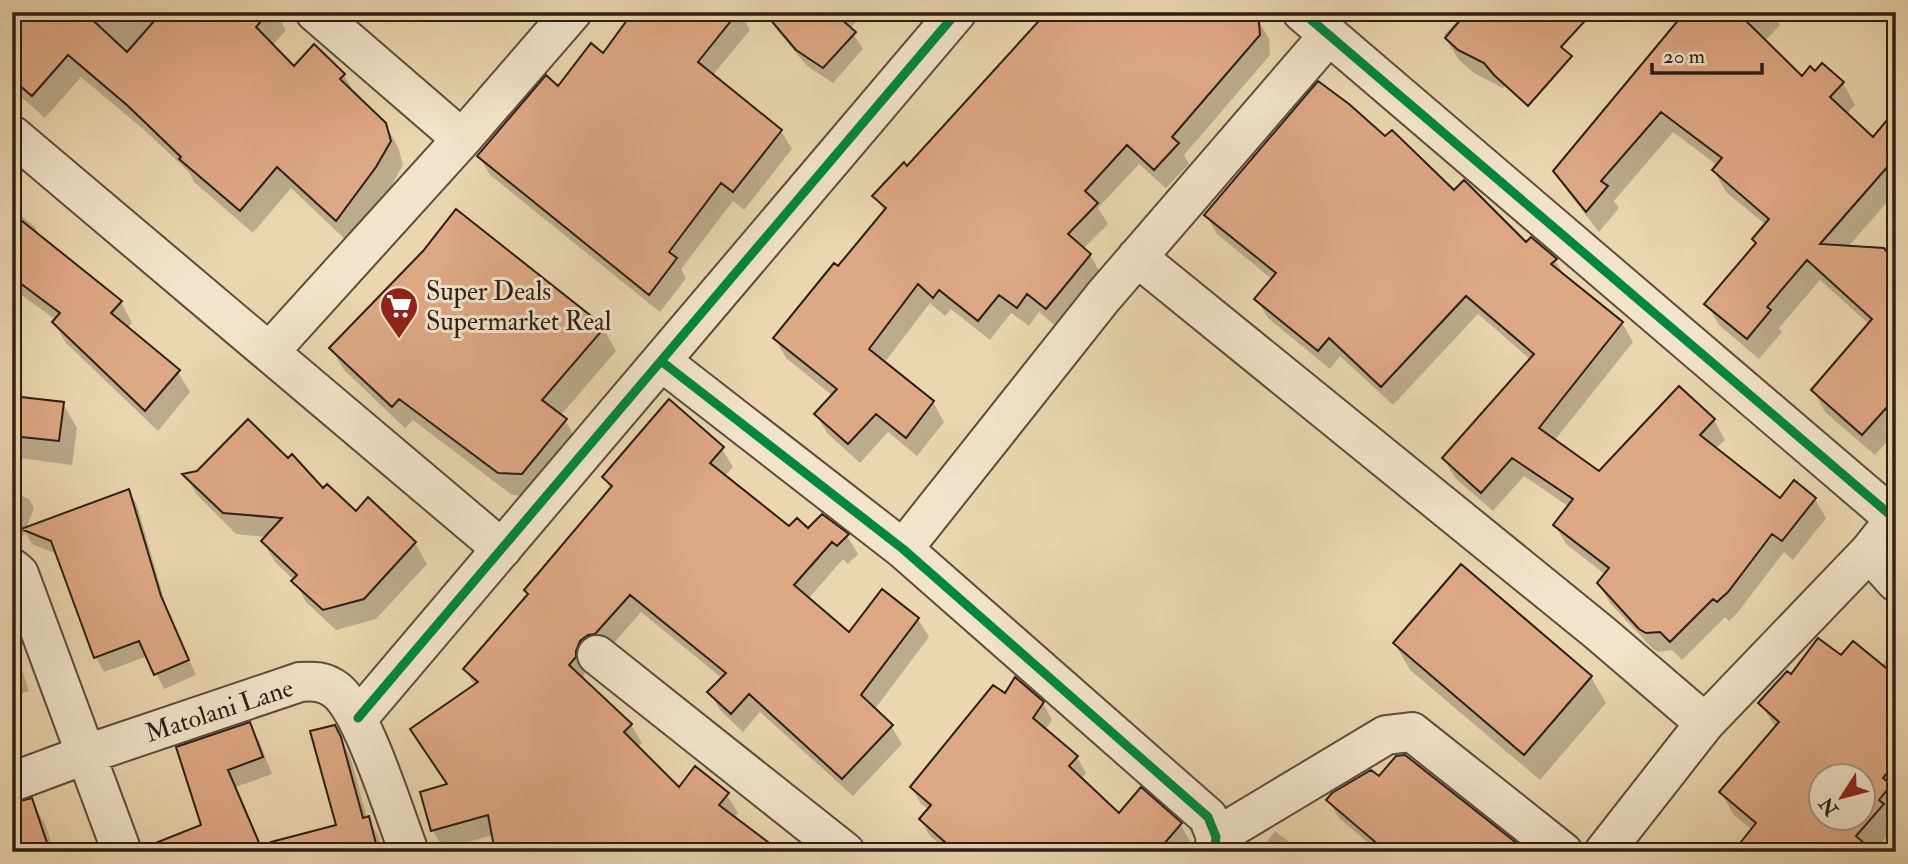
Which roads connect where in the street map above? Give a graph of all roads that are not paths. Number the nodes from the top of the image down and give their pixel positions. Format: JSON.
{"nodes":[{"id":1,"x":315,"y":12,"type":"edge"},
{"id":2,"x":572,"y":12,"type":"edge"},
{"id":3,"x":938,"y":19,"type":"edge"},
{"id":4,"x":1316,"y":24,"type":"edge"},
{"id":5,"x":12,"y":135,"type":"edge"},
{"id":6,"x":462,"y":139,"type":"junction"},
{"id":7,"x":1137,"y":257,"type":"junction"},
{"id":8,"x":270,"y":351,"type":"junction"},
{"id":9,"x":661,"y":360,"type":"junction"},
{"id":10,"x":1896,"y":518,"type":"edge"},
{"id":11,"x":502,"y":549,"type":"junction"},
{"id":12,"x":903,"y":549,"type":"junction"},
{"id":13,"x":1869,"y":552,"type":"junction"},
{"id":14,"x":12,"y":568,"type":"edge"},
{"id":15,"x":1896,"y":582,"type":"edge"},
{"id":16,"x":597,"y":655,"type":"dead end"},
{"id":17,"x":358,"y":718,"type":"junction"},
{"id":18,"x":1705,"y":723,"type":"junction"},
{"id":19,"x":87,"y":754,"type":"junction"},
{"id":20,"x":12,"y":782,"type":"edge"},
{"id":21,"x":1215,"y":844,"type":"edge"},
{"id":22,"x":122,"y":852,"type":"edge"},
{"id":23,"x":409,"y":852,"type":"edge"},
{"id":24,"x":845,"y":852,"type":"edge"},
{"id":25,"x":1563,"y":852,"type":"edge"},
{"id":26,"x":1604,"y":852,"type":"edge"}],
"edges":[{"from":1,"to":6,"type":"street"},
{"from":2,"to":6,"type":"street"},
{"from":3,"to":9,"type":"street"},
{"from":4,"to":7,"type":"street"},
{"from":4,"to":10,"type":"street"},
{"from":5,"to":8,"type":"street"},
{"from":6,"to":8,"type":"street"},
{"from":7,"to":12,"type":"street"},
{"from":7,"to":18,"type":"street"},
{"from":8,"to":11,"type":"street"},
{"from":9,"to":11,"type":"street"},
{"from":9,"to":12,"type":"street"},
{"from":10,"to":13,"type":"street"},
{"from":11,"to":17,"type":"street"},
{"from":12,"to":21,"type":"street"},
{"from":13,"to":15,"type":"street"},
{"from":13,"to":18,"type":"street"},
{"from":14,"to":19,"type":"street"},
{"from":16,"to":24,"type":"street"},
{"from":17,"to":19,"type":"street","name":"Matolani Lane"},
{"from":17,"to":23,"type":"street","name":"Matolani Lane"},
{"from":18,"to":26,"type":"street"},
{"from":19,"to":20,"type":"street","name":"Matolani Lane"},
{"from":19,"to":22,"type":"street"},
{"from":21,"to":25,"type":"street"}]}
